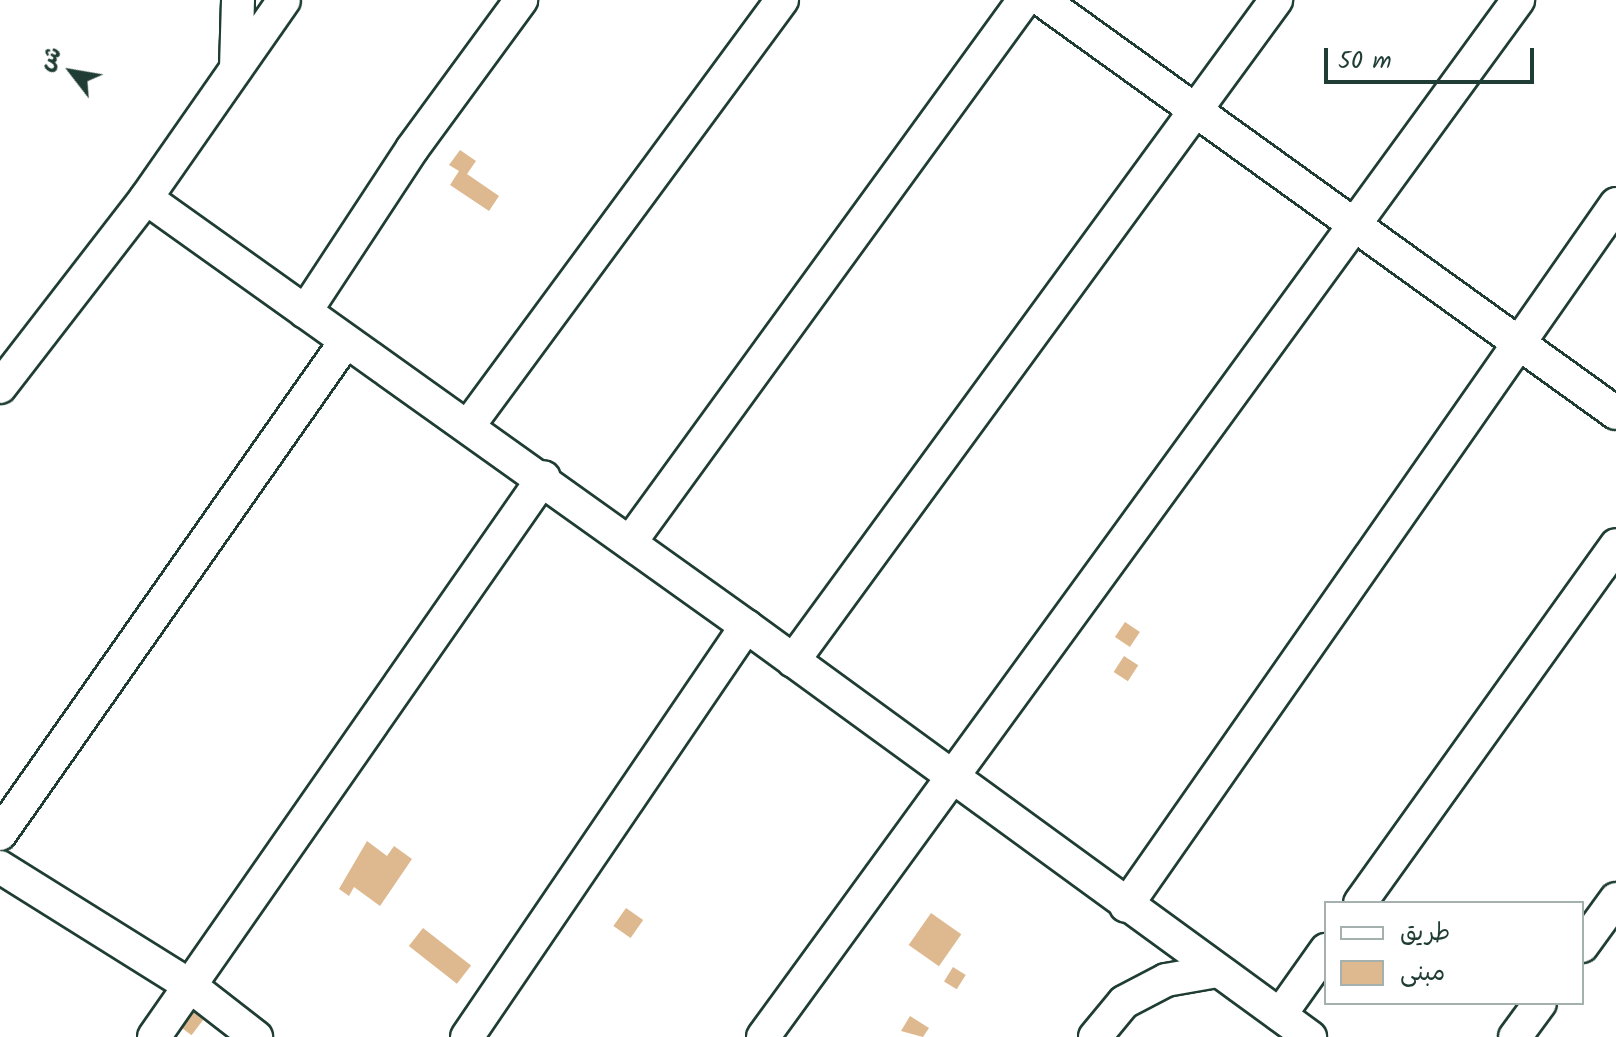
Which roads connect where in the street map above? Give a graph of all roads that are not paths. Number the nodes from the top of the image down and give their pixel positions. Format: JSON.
{"nodes":[{"id":1,"x":238,"y":0,"type":"edge"},
{"id":2,"x":284,"y":0,"type":"edge"},
{"id":3,"x":521,"y":0,"type":"edge"},
{"id":4,"x":782,"y":0,"type":"edge"},
{"id":5,"x":1024,"y":0,"type":"edge"},
{"id":6,"x":1042,"y":0,"type":"edge"},
{"id":7,"x":1276,"y":0,"type":"edge"},
{"id":8,"x":1518,"y":0,"type":"edge"},
{"id":9,"x":236,"y":68,"type":"junction"},
{"id":10,"x":1196,"y":110,"type":"junction"},
{"id":11,"x":146,"y":198,"type":"junction"},
{"id":12,"x":1616,"y":204,"type":"edge"},
{"id":13,"x":1355,"y":225,"type":"junction"},
{"id":14,"x":305,"y":312,"type":"junction"},
{"id":15,"x":1516,"y":340,"type":"junction"},
{"id":16,"x":346,"y":341,"type":"junction"},
{"id":17,"x":0,"y":387,"type":"edge"},
{"id":18,"x":1616,"y":413,"type":"edge"},
{"id":19,"x":469,"y":425,"type":"junction"},
{"id":20,"x":544,"y":477,"type":"junction"},
{"id":21,"x":631,"y":541,"type":"junction"},
{"id":22,"x":1616,"y":545,"type":"edge"},
{"id":23,"x":746,"y":626,"type":"junction"},
{"id":24,"x":793,"y":661,"type":"junction"},
{"id":25,"x":952,"y":778,"type":"junction"},
{"id":26,"x":0,"y":834,"type":"edge"},
{"id":27,"x":0,"y":867,"type":"edge"},
{"id":28,"x":1616,"y":899,"type":"edge"},
{"id":29,"x":1361,"y":901,"type":"edge"},
{"id":30,"x":1126,"y":906,"type":"junction"},
{"id":31,"x":1584,"y":943,"type":"edge"},
{"id":32,"x":1324,"y":953,"type":"edge"},
{"id":33,"x":1217,"y":971,"type":"junction"},
{"id":34,"x":189,"y":985,"type":"junction"},
{"id":35,"x":1539,"y":1005,"type":"edge"},
{"id":36,"x":1280,"y":1015,"type":"junction"},
{"id":37,"x":154,"y":1037,"type":"edge"},
{"id":38,"x":256,"y":1037,"type":"edge"},
{"id":39,"x":467,"y":1037,"type":"edge"},
{"id":40,"x":763,"y":1037,"type":"edge"},
{"id":41,"x":1095,"y":1037,"type":"edge"},
{"id":42,"x":1310,"y":1037,"type":"edge"},
{"id":43,"x":1515,"y":1037,"type":"edge"}],
"edges":[{"from":1,"to":9,"type":"street"},
{"from":2,"to":9,"type":"street"},
{"from":3,"to":14,"type":"street"},
{"from":4,"to":19,"type":"street"},
{"from":5,"to":21,"type":"street"},
{"from":6,"to":10,"type":"street"},
{"from":7,"to":10,"type":"street"},
{"from":8,"to":13,"type":"street"},
{"from":9,"to":11,"type":"street"},
{"from":10,"to":13,"type":"street"},
{"from":10,"to":24,"type":"street"},
{"from":11,"to":14,"type":"street"},
{"from":11,"to":17,"type":"street"},
{"from":12,"to":15,"type":"street"},
{"from":13,"to":15,"type":"street"},
{"from":13,"to":25,"type":"street"},
{"from":14,"to":16,"type":"street"},
{"from":15,"to":18,"type":"street"},
{"from":15,"to":30,"type":"street"},
{"from":16,"to":19,"type":"street"},
{"from":16,"to":26,"type":"street"},
{"from":19,"to":20,"type":"street"},
{"from":20,"to":21,"type":"street"},
{"from":20,"to":34,"type":"street"},
{"from":21,"to":23,"type":"street"},
{"from":22,"to":29,"type":"street"},
{"from":23,"to":24,"type":"street"},
{"from":23,"to":39,"type":"street"},
{"from":24,"to":25,"type":"street"},
{"from":25,"to":30,"type":"street"},
{"from":25,"to":40,"type":"street"},
{"from":27,"to":34,"type":"street"},
{"from":28,"to":31,"type":"street"},
{"from":30,"to":33,"type":"street"},
{"from":32,"to":36,"type":"street"},
{"from":33,"to":36,"type":"street"},
{"from":33,"to":41,"type":"street"},
{"from":34,"to":37,"type":"street"},
{"from":34,"to":38,"type":"street"},
{"from":35,"to":43,"type":"street"},
{"from":36,"to":42,"type":"street"}]}
